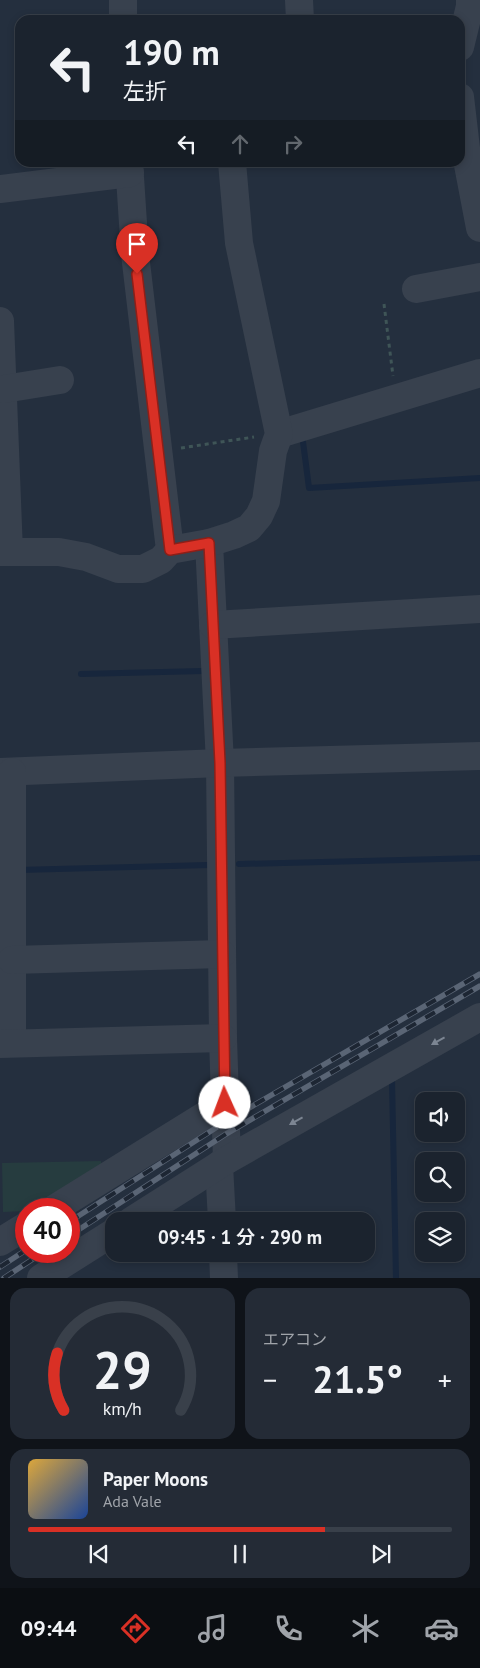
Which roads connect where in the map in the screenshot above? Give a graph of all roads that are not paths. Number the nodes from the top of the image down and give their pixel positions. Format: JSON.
{"nodes":[{"id":1,"x":123,"y":0,"type":"edge"},
{"id":2,"x":299,"y":0,"type":"edge"},
{"id":3,"x":473,"y":3,"type":"edge"},
{"id":4,"x":123,"y":15,"type":"edge"},
{"id":5,"x":300,"y":15,"type":"edge"},
{"id":6,"x":465,"y":30,"type":"edge"},
{"id":7,"x":465,"y":122,"type":"edge"},
{"id":8,"x":474,"y":164,"type":"edge"},
{"id":9,"x":232,"y":167,"type":"edge"},
{"id":10,"x":129,"y":168,"type":"edge"},
{"id":11,"x":0,"y":189,"type":"edge"},
{"id":12,"x":480,"y":228,"type":"edge"},
{"id":13,"x":480,"y":277,"type":"edge"},
{"id":14,"x":416,"y":289,"type":"dead end"},
{"id":15,"x":0,"y":321,"type":"edge"},
{"id":16,"x":480,"y":372,"type":"edge"},
{"id":17,"x":60,"y":380,"type":"dead end"},
{"id":18,"x":4,"y":389,"type":"junction"},
{"id":19,"x":278,"y":430,"type":"junction"},
{"id":20,"x":209,"y":543,"type":"junction"},
{"id":21,"x":170,"y":550,"type":"junction"},
{"id":22,"x":4,"y":552,"type":"edge"},
{"id":23,"x":480,"y":609,"type":"edge"},
{"id":24,"x":213,"y":625,"type":"junction"},
{"id":25,"x":480,"y":756,"type":"edge"},
{"id":26,"x":220,"y":763,"type":"junction"},
{"id":27,"x":6,"y":772,"type":"edge"},
{"id":28,"x":222,"y":954,"type":"junction"},
{"id":29,"x":12,"y":960,"type":"junction"},
{"id":30,"x":480,"y":1017,"type":"edge"},
{"id":31,"x":223,"y":1038,"type":"junction"},
{"id":32,"x":6,"y":1043,"type":"edge"},
{"id":33,"x":225,"y":1103,"type":"junction"},
{"id":34,"x":223,"y":1163,"type":"junction"},
{"id":35,"x":72,"y":1198,"type":"edge"},
{"id":36,"x":145,"y":1212,"type":"edge"},
{"id":37,"x":222,"y":1212,"type":"edge"},
{"id":38,"x":15,"y":1233,"type":"edge"},
{"id":39,"x":105,"y":1238,"type":"edge"},
{"id":40,"x":0,"y":1242,"type":"edge"},
{"id":41,"x":223,"y":1262,"type":"edge"},
{"id":42,"x":41,"y":1278,"type":"edge"},
{"id":43,"x":224,"y":1278,"type":"edge"}],
"edges":[{"from":1,"to":4,"type":"street"},
{"from":2,"to":5,"type":"street"},
{"from":3,"to":6,"type":"street"},
{"from":7,"to":8,"type":"street"},
{"from":8,"to":12,"type":"street"},
{"from":9,"to":19,"type":"street"},
{"from":10,"to":11,"type":"street"},
{"from":10,"to":21,"type":"street"},
{"from":13,"to":14,"type":"street"},
{"from":15,"to":18,"type":"street"},
{"from":16,"to":19,"type":"street"},
{"from":17,"to":18,"type":"street"},
{"from":18,"to":22,"type":"street"},
{"from":19,"to":20,"type":"street"},
{"from":20,"to":21,"type":"street"},
{"from":20,"to":24,"type":"street"},
{"from":21,"to":22,"type":"street"},
{"from":23,"to":24,"type":"street"},
{"from":24,"to":26,"type":"street"},
{"from":25,"to":26,"type":"street"},
{"from":26,"to":27,"type":"street"},
{"from":26,"to":28,"type":"street"},
{"from":27,"to":29,"type":"street"},
{"from":28,"to":29,"type":"street"},
{"from":28,"to":31,"type":"street"},
{"from":29,"to":32,"type":"street"},
{"from":30,"to":34,"type":"street","one_way":true},
{"from":31,"to":32,"type":"street"},
{"from":31,"to":33,"type":"street"},
{"from":33,"to":34,"type":"street"},
{"from":33,"to":35,"type":"street"},
{"from":34,"to":36,"type":"street"},
{"from":34,"to":37,"type":"street"},
{"from":38,"to":40,"type":"street"},
{"from":39,"to":42,"type":"street"},
{"from":41,"to":43,"type":"street"}]}
